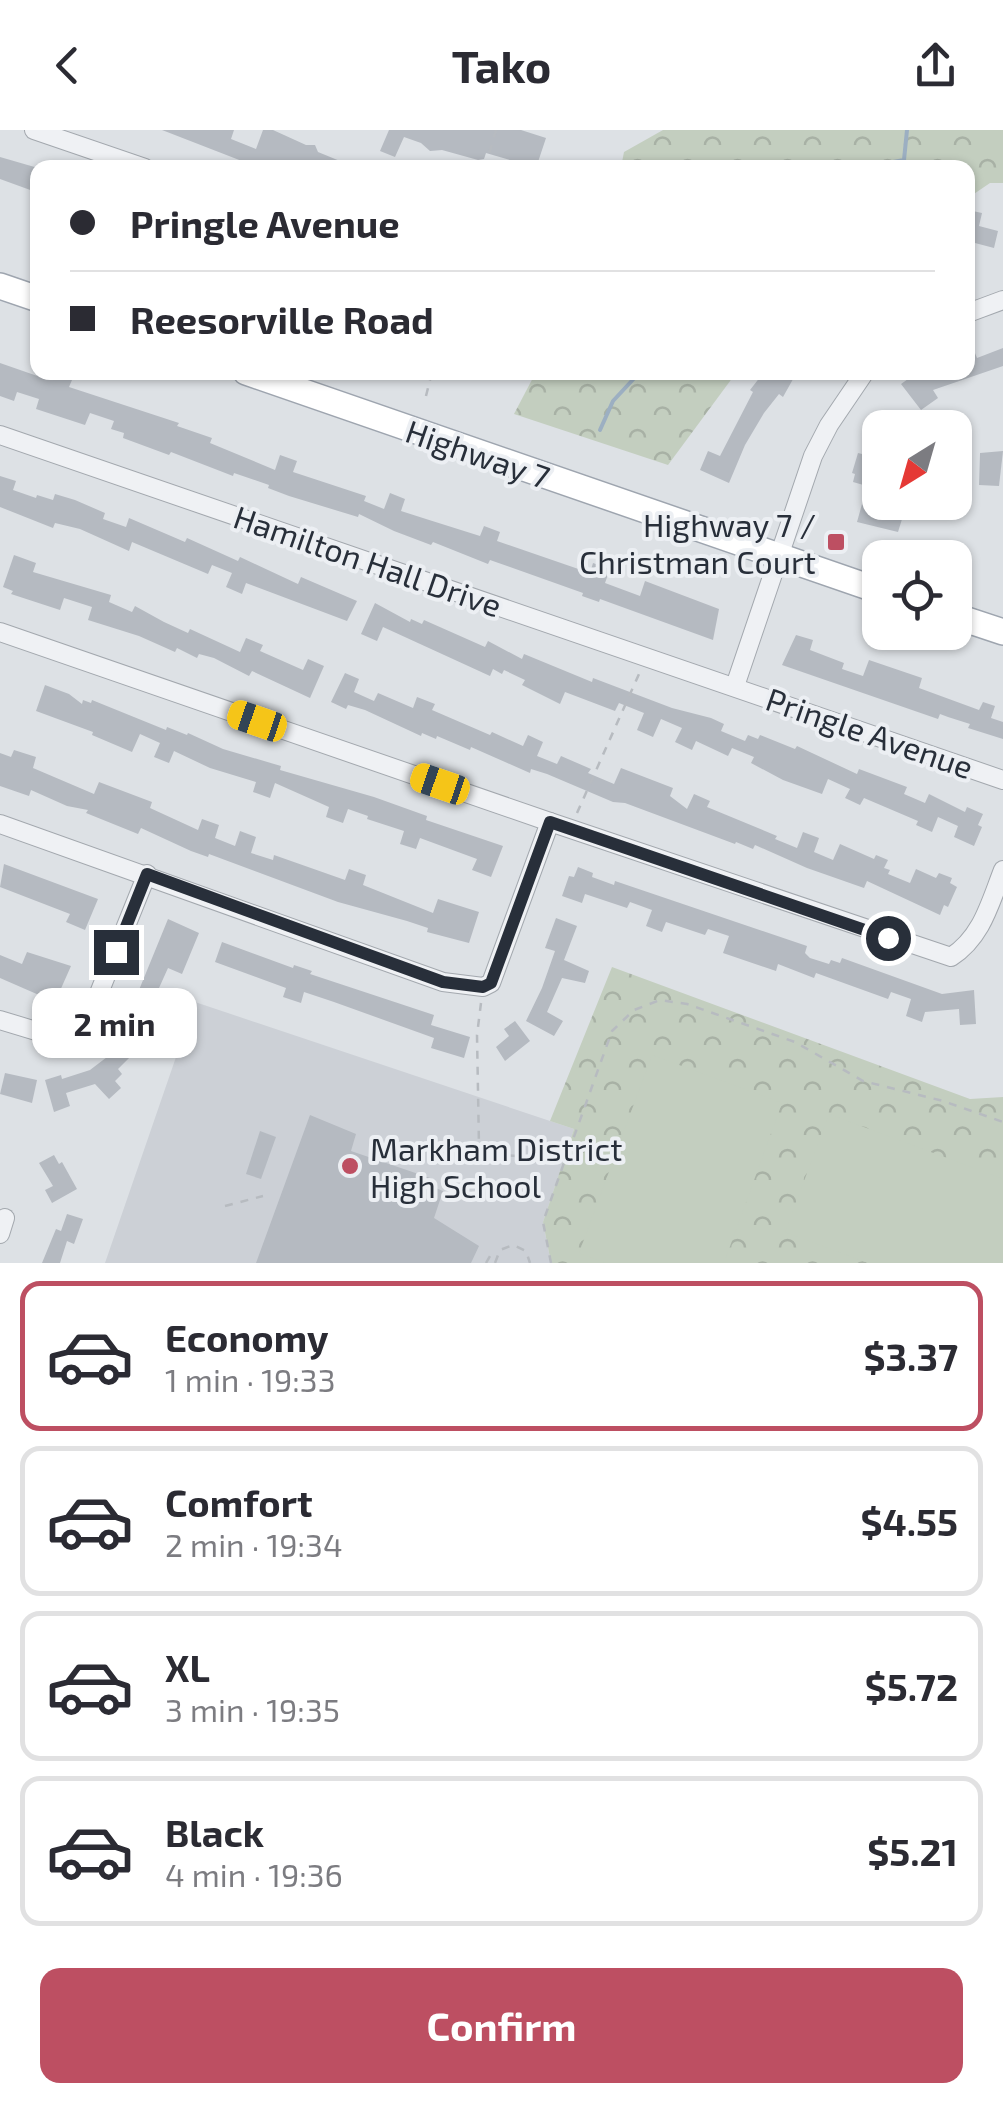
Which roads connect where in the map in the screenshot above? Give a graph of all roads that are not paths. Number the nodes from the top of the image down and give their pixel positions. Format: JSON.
{"nodes":[{"id":1,"x":34,"y":130,"type":"edge"},
{"id":2,"x":122,"y":160,"type":"edge"},
{"id":3,"x":0,"y":286,"type":"edge"},
{"id":4,"x":30,"y":296,"type":"edge"},
{"id":5,"x":1003,"y":300,"type":"edge"},
{"id":6,"x":975,"y":310,"type":"edge"},
{"id":7,"x":269,"y":380,"type":"edge"},
{"id":8,"x":859,"y":380,"type":"edge"},
{"id":9,"x":0,"y":434,"type":"edge"},
{"id":10,"x":778,"y":558,"type":"junction"},
{"id":11,"x":862,"y":585,"type":"edge"},
{"id":12,"x":972,"y":622,"type":"edge"},
{"id":13,"x":0,"y":632,"type":"edge"},
{"id":14,"x":1003,"y":632,"type":"edge"},
{"id":15,"x":735,"y":686,"type":"junction"},
{"id":16,"x":1003,"y":780,"type":"edge"},
{"id":17,"x":550,"y":822,"type":"junction"},
{"id":18,"x":0,"y":824,"type":"edge"},
{"id":19,"x":1003,"y":870,"type":"edge"},
{"id":20,"x":147,"y":874,"type":"junction"},
{"id":21,"x":0,"y":1020,"type":"edge"}],
"edges":[{"from":1,"to":2,"type":"street"},
{"from":3,"to":4,"type":"main road"},
{"from":5,"to":6,"type":"street"},
{"from":7,"to":10,"type":"main road","name":"Highway 7"},
{"from":8,"to":10,"type":"street"},
{"from":9,"to":15,"type":"street","name":"Hamilton Hall Drive"},
{"from":10,"to":11,"type":"main road","name":"Highway 7"},
{"from":10,"to":15,"type":"street"},
{"from":12,"to":14,"type":"main road"},
{"from":13,"to":17,"type":"street"},
{"from":15,"to":16,"type":"street","name":"Pringle Avenue"},
{"from":17,"to":19,"type":"street"},
{"from":17,"to":20,"type":"street"},
{"from":18,"to":20,"type":"street"},
{"from":20,"to":21,"type":"street"}]}
